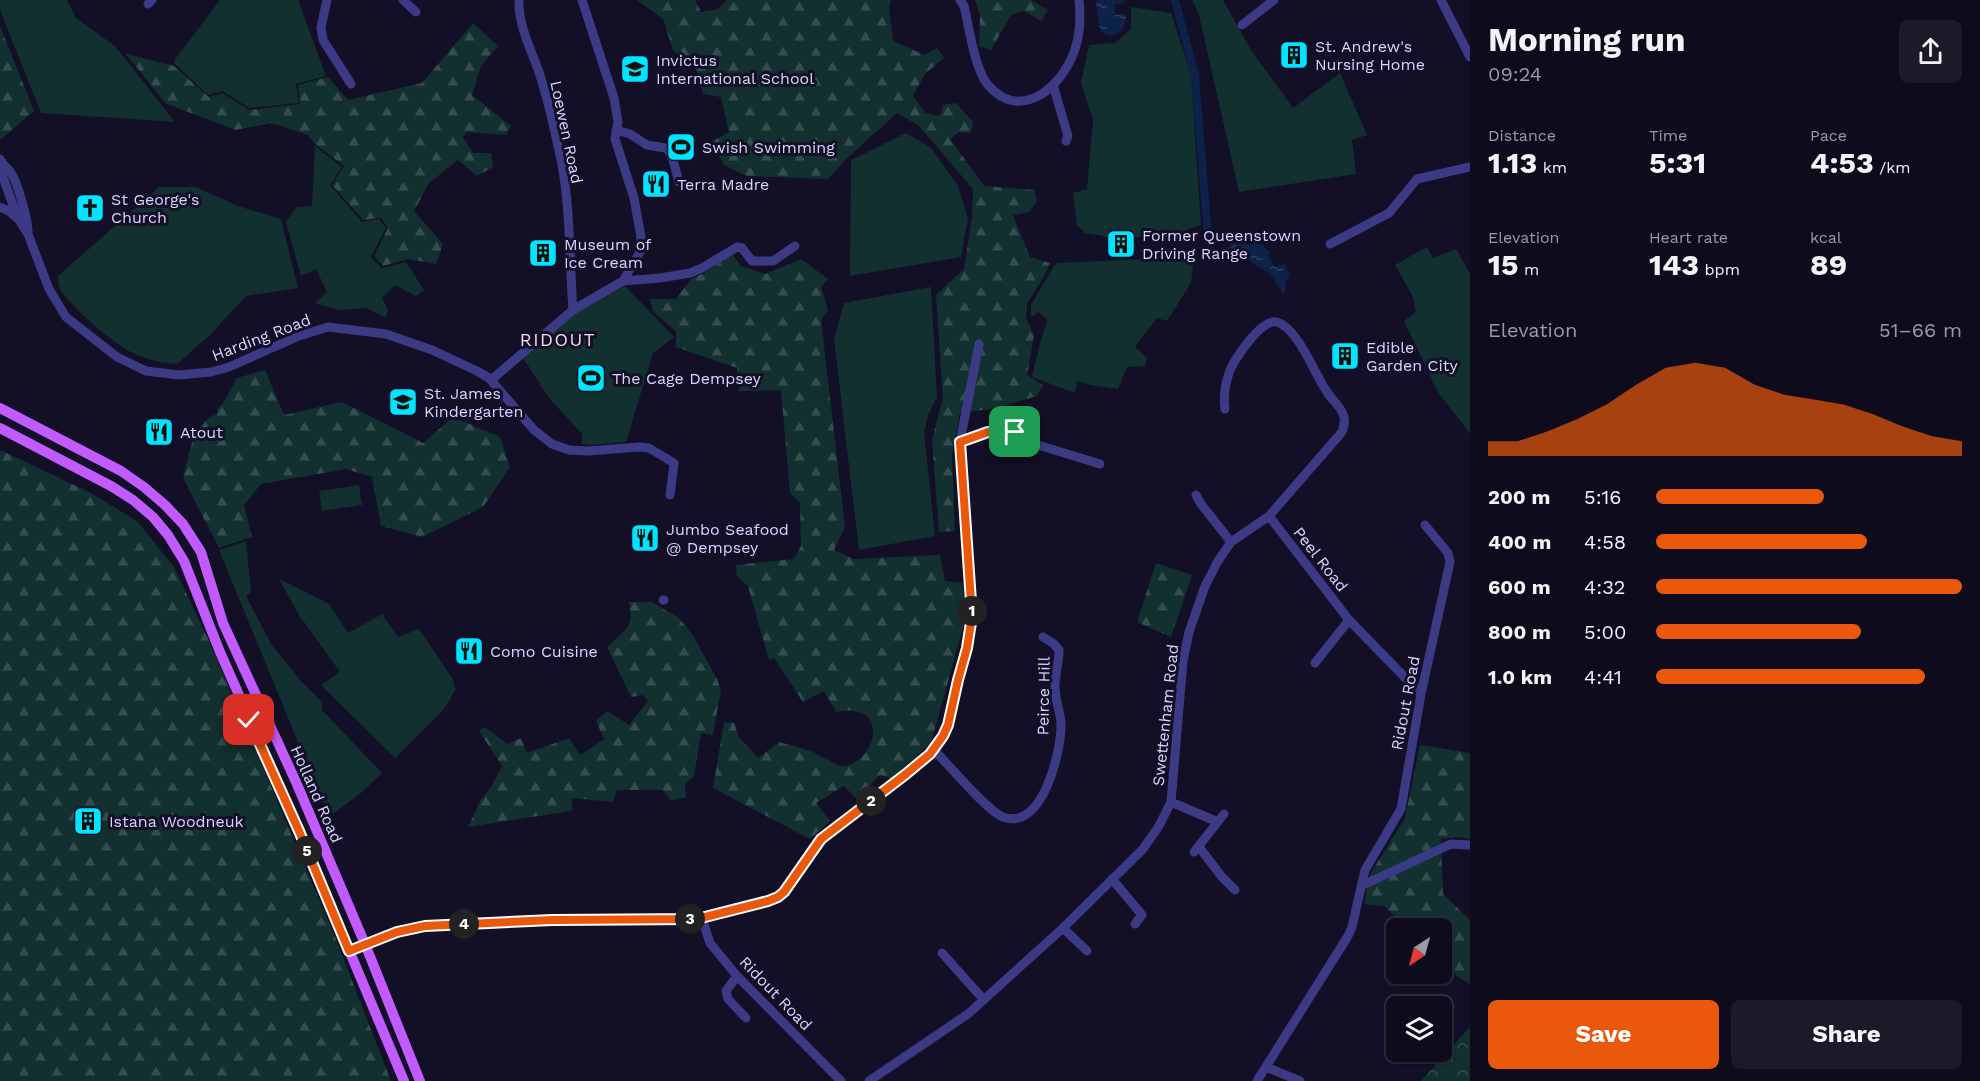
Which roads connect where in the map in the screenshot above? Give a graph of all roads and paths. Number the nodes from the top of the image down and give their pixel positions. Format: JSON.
{"nodes":[{"id":1,"x":327,"y":0,"type":"edge"},
{"id":2,"x":403,"y":0,"type":"edge"},
{"id":3,"x":519,"y":0,"type":"edge"},
{"id":4,"x":582,"y":0,"type":"edge"},
{"id":5,"x":960,"y":0,"type":"edge"},
{"id":6,"x":1079,"y":0,"type":"edge"},
{"id":7,"x":1274,"y":0,"type":"edge"},
{"id":8,"x":1441,"y":0,"type":"edge"},
{"id":9,"x":416,"y":12,"type":"dead end"},
{"id":10,"x":1242,"y":25,"type":"dead end"},
{"id":11,"x":1470,"y":57,"type":"edge"},
{"id":12,"x":351,"y":84,"type":"dead end"},
{"id":13,"x":1053,"y":85,"type":"junction"},
{"id":14,"x":616,"y":130,"type":"junction"},
{"id":15,"x":1066,"y":141,"type":"dead end"},
{"id":16,"x":1470,"y":167,"type":"edge"},
{"id":17,"x":3,"y":168,"type":"edge"},
{"id":18,"x":679,"y":182,"type":"dead end"},
{"id":19,"x":0,"y":189,"type":"edge"},
{"id":20,"x":9,"y":197,"type":"edge"},
{"id":21,"x":0,"y":207,"type":"edge"},
{"id":22,"x":19,"y":220,"type":"junction"},
{"id":23,"x":28,"y":234,"type":"junction"},
{"id":24,"x":1330,"y":244,"type":"dead end"},
{"id":25,"x":795,"y":246,"type":"dead end"},
{"id":26,"x":623,"y":281,"type":"junction"},
{"id":27,"x":573,"y":310,"type":"junction"},
{"id":28,"x":979,"y":344,"type":"dead end"},
{"id":29,"x":492,"y":380,"type":"junction"},
{"id":30,"x":0,"y":408,"type":"edge"},
{"id":31,"x":1225,"y":409,"type":"dead end"},
{"id":32,"x":0,"y":428,"type":"edge"},
{"id":33,"x":960,"y":442,"type":"junction"},
{"id":34,"x":1100,"y":464,"type":"dead end"},
{"id":35,"x":670,"y":495,"type":"dead end"},
{"id":36,"x":1196,"y":495,"type":"dead end"},
{"id":37,"x":1269,"y":516,"type":"junction"},
{"id":38,"x":1425,"y":525,"type":"dead end"},
{"id":39,"x":1231,"y":542,"type":"junction"},
{"id":40,"x":1349,"y":620,"type":"junction"},
{"id":41,"x":1042,"y":637,"type":"dead end"},
{"id":42,"x":1315,"y":663,"type":"dead end"},
{"id":43,"x":1421,"y":694,"type":"junction"},
{"id":44,"x":273,"y":731,"type":"junction"},
{"id":45,"x":259,"y":741,"type":"junction"},
{"id":46,"x":934,"y":750,"type":"junction"},
{"id":47,"x":1171,"y":802,"type":"junction"},
{"id":48,"x":1224,"y":814,"type":"dead end"},
{"id":49,"x":1218,"y":822,"type":"junction"},
{"id":50,"x":1470,"y":845,"type":"edge"},
{"id":51,"x":1112,"y":879,"type":"junction"},
{"id":52,"x":1361,"y":886,"type":"junction"},
{"id":53,"x":1235,"y":890,"type":"dead end"},
{"id":54,"x":702,"y":919,"type":"junction"},
{"id":55,"x":1136,"y":924,"type":"dead end"},
{"id":56,"x":1063,"y":928,"type":"junction"},
{"id":57,"x":365,"y":944,"type":"junction"},
{"id":58,"x":349,"y":951,"type":"junction"},
{"id":59,"x":1087,"y":951,"type":"dead end"},
{"id":60,"x":942,"y":953,"type":"dead end"},
{"id":61,"x":737,"y":976,"type":"junction"},
{"id":62,"x":984,"y":1000,"type":"junction"},
{"id":63,"x":746,"y":1018,"type":"dead end"},
{"id":64,"x":410,"y":1058,"type":"junction"},
{"id":65,"x":1266,"y":1067,"type":"junction"},
{"id":66,"x":403,"y":1080,"type":"edge"},
{"id":67,"x":420,"y":1081,"type":"edge"},
{"id":68,"x":841,"y":1081,"type":"edge"},
{"id":69,"x":869,"y":1081,"type":"edge"},
{"id":70,"x":1257,"y":1081,"type":"edge"},
{"id":71,"x":1300,"y":1081,"type":"edge"}],
"edges":[{"from":1,"to":12,"type":"street"},
{"from":2,"to":9,"type":"street"},
{"from":3,"to":27,"type":"street","name":"Loewen Road"},
{"from":4,"to":14,"type":"street"},
{"from":5,"to":13,"type":"street"},
{"from":6,"to":13,"type":"street"},
{"from":7,"to":10,"type":"street"},
{"from":8,"to":11,"type":"street"},
{"from":13,"to":15,"type":"street"},
{"from":14,"to":18,"type":"street"},
{"from":14,"to":26,"type":"street"},
{"from":16,"to":24,"type":"street"},
{"from":17,"to":19,"type":"street"},
{"from":17,"to":20,"type":"street"},
{"from":20,"to":22,"type":"street","name":"Harding Road"},
{"from":20,"to":23,"type":"street","name":"Harding Road"},
{"from":21,"to":22,"type":"street"},
{"from":22,"to":23,"type":"street","name":"Harding Road"},
{"from":23,"to":29,"type":"street","name":"Harding Road"},
{"from":25,"to":26,"type":"street"},
{"from":26,"to":27,"type":"street"},
{"from":27,"to":29,"type":"street"},
{"from":28,"to":33,"type":"street"},
{"from":29,"to":35,"type":"street","name":"Harding Road"},
{"from":30,"to":44,"type":"main road","name":"Holland Road"},
{"from":31,"to":37,"type":"street","name":"Swettenham Road"},
{"from":32,"to":45,"type":"main road","name":"Holland Road"},
{"from":33,"to":34,"type":"street"},
{"from":33,"to":46,"type":"street"},
{"from":36,"to":39,"type":"street"},
{"from":37,"to":39,"type":"street","name":"Swettenham Road"},
{"from":37,"to":40,"type":"street","name":"Peel Road"},
{"from":38,"to":43,"type":"street","name":"Ridout Road"},
{"from":39,"to":47,"type":"street","name":"Swettenham Road"},
{"from":40,"to":42,"type":"street"},
{"from":40,"to":43,"type":"street","name":"Peel Road"},
{"from":41,"to":46,"type":"street","name":"Peirce Hill"},
{"from":43,"to":52,"type":"street","name":"Ridout Road"},
{"from":44,"to":45,"type":"main road"},
{"from":44,"to":57,"type":"main road","name":"Holland Road"},
{"from":45,"to":58,"type":"main road","name":"Holland Road"},
{"from":46,"to":54,"type":"street"},
{"from":47,"to":49,"type":"street"},
{"from":47,"to":51,"type":"street","name":"Swettenham Road"},
{"from":48,"to":49,"type":"street"},
{"from":49,"to":53,"type":"street"},
{"from":50,"to":52,"type":"street"},
{"from":51,"to":55,"type":"street"},
{"from":51,"to":56,"type":"street","name":"Swettenham Road"},
{"from":52,"to":65,"type":"street","name":"Ridout Road"},
{"from":54,"to":57,"type":"street"},
{"from":54,"to":61,"type":"street","name":"Ridout Road"},
{"from":56,"to":59,"type":"street"},
{"from":56,"to":62,"type":"street","name":"Swettenham Road"},
{"from":57,"to":58,"type":"street"},
{"from":57,"to":64,"type":"main road","name":"Holland Road"},
{"from":58,"to":66,"type":"main road","name":"Holland Road"},
{"from":60,"to":62,"type":"street"},
{"from":61,"to":63,"type":"street"},
{"from":61,"to":68,"type":"street","name":"Ridout Road"},
{"from":62,"to":69,"type":"street","name":"Swettenham Road"},
{"from":64,"to":66,"type":"main road"},
{"from":64,"to":67,"type":"main road","name":"Holland Road"},
{"from":65,"to":70,"type":"street","name":"Ridout Road"},
{"from":65,"to":71,"type":"street"}]}
